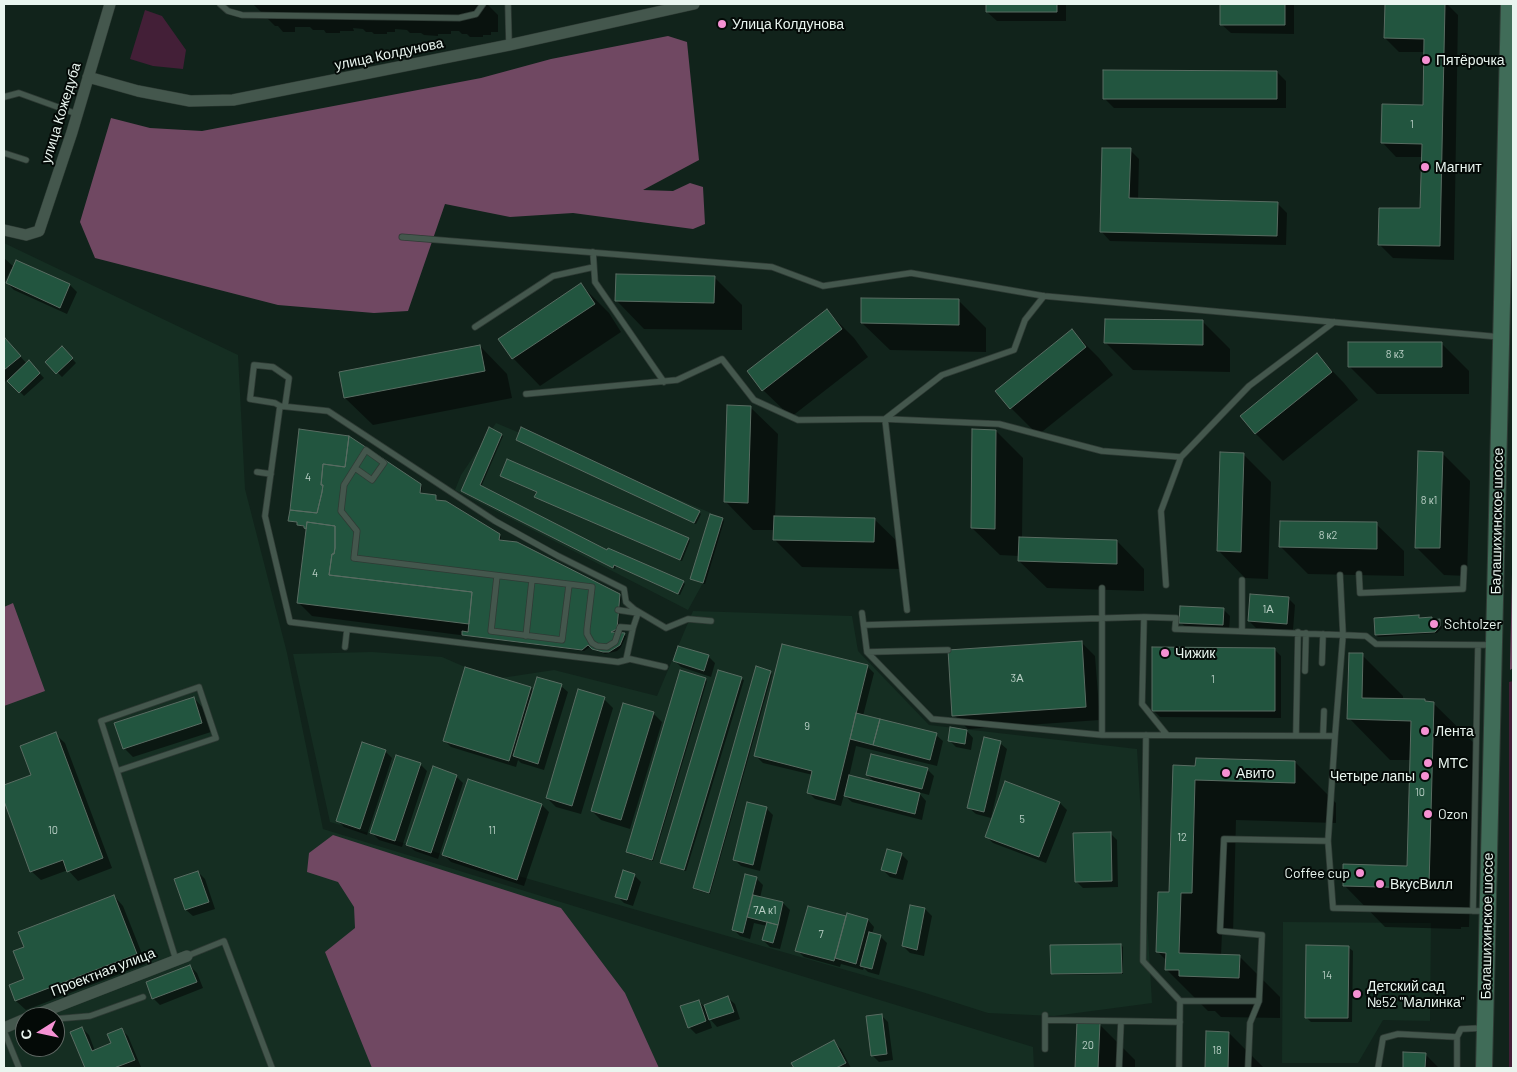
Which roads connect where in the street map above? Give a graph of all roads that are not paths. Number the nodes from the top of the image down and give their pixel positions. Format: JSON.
{"nodes":[{"id":1,"x":110,"y":4,"type":"edge"},
{"id":2,"x":220,"y":4,"type":"edge"},
{"id":3,"x":483,"y":4,"type":"edge"},
{"id":4,"x":508,"y":4,"type":"edge"},
{"id":5,"x":694,"y":4,"type":"edge"},
{"id":6,"x":1509,"y":4,"type":"edge"},
{"id":7,"x":509,"y":45,"type":"junction"},
{"id":8,"x":88,"y":77,"type":"junction"},
{"id":9,"x":4,"y":97,"type":"edge"},
{"id":10,"x":77,"y":114,"type":"junction"},
{"id":11,"x":4,"y":153,"type":"edge"},
{"id":12,"x":26,"y":160,"type":"dead end"},
{"id":13,"x":4,"y":230,"type":"edge"},
{"id":14,"x":402,"y":236,"type":"dead end"},
{"id":15,"x":593,"y":252,"type":"junction"},
{"id":16,"x":594,"y":267,"type":"junction"},
{"id":17,"x":1044,"y":296,"type":"junction"},
{"id":18,"x":1334,"y":322,"type":"junction"},
{"id":19,"x":475,"y":327,"type":"dead end"},
{"id":20,"x":1502,"y":337,"type":"junction"},
{"id":21,"x":664,"y":382,"type":"junction"},
{"id":22,"x":526,"y":394,"type":"dead end"},
{"id":23,"x":282,"y":406,"type":"junction"},
{"id":24,"x":884,"y":419,"type":"junction"},
{"id":25,"x":1181,"y":457,"type":"junction"},
{"id":26,"x":355,"y":468,"type":"junction"},
{"id":27,"x":256,"y":472,"type":"dead end"},
{"id":28,"x":271,"y":474,"type":"junction"},
{"id":29,"x":1464,"y":568,"type":"dead end"},
{"id":30,"x":1359,"y":574,"type":"dead end"},
{"id":31,"x":1340,"y":575,"type":"dead end"},
{"id":32,"x":497,"y":576,"type":"junction"},
{"id":33,"x":532,"y":580,"type":"junction"},
{"id":34,"x":1242,"y":580,"type":"dead end"},
{"id":35,"x":1166,"y":584,"type":"dead end"},
{"id":36,"x":569,"y":585,"type":"junction"},
{"id":37,"x":1102,"y":588,"type":"dead end"},
{"id":38,"x":618,"y":610,"type":"dead end"},
{"id":39,"x":907,"y":610,"type":"dead end"},
{"id":40,"x":638,"y":613,"type":"junction"},
{"id":41,"x":862,"y":613,"type":"dead end"},
{"id":42,"x":1102,"y":617,"type":"junction"},
{"id":43,"x":1144,"y":617,"type":"junction"},
{"id":44,"x":712,"y":622,"type":"dead end"},
{"id":45,"x":864,"y":626,"type":"junction"},
{"id":46,"x":633,"y":628,"type":"junction"},
{"id":47,"x":347,"y":629,"type":"junction"},
{"id":48,"x":1242,"y":630,"type":"junction"},
{"id":49,"x":1298,"y":632,"type":"junction"},
{"id":50,"x":1306,"y":633,"type":"junction"},
{"id":51,"x":1323,"y":634,"type":"junction"},
{"id":52,"x":1342,"y":635,"type":"junction"},
{"id":53,"x":526,"y":636,"type":"junction"},
{"id":54,"x":1478,"y":645,"type":"junction"},
{"id":55,"x":1494,"y":645,"type":"junction"},
{"id":56,"x":345,"y":646,"type":"dead end"},
{"id":57,"x":948,"y":650,"type":"dead end"},
{"id":58,"x":867,"y":652,"type":"junction"},
{"id":59,"x":626,"y":660,"type":"junction"},
{"id":60,"x":1322,"y":663,"type":"dead end"},
{"id":61,"x":665,"y":666,"type":"dead end"},
{"id":62,"x":1305,"y":671,"type":"dead end"},
{"id":63,"x":1324,"y":711,"type":"dead end"},
{"id":64,"x":1102,"y":735,"type":"junction"},
{"id":65,"x":1146,"y":735,"type":"junction"},
{"id":66,"x":1167,"y":735,"type":"junction"},
{"id":67,"x":1296,"y":736,"type":"junction"},
{"id":68,"x":1323,"y":736,"type":"junction"},
{"id":69,"x":1335,"y":736,"type":"junction"},
{"id":70,"x":117,"y":771,"type":"junction"},
{"id":71,"x":1328,"y":841,"type":"junction"},
{"id":72,"x":1480,"y":911,"type":"junction"},
{"id":73,"x":182,"y":958,"type":"junction"},
{"id":74,"x":143,"y":997,"type":"dead end"},
{"id":75,"x":1180,"y":1001,"type":"junction"},
{"id":76,"x":1259,"y":1001,"type":"junction"},
{"id":77,"x":57,"y":1007,"type":"edge"},
{"id":78,"x":65,"y":1017,"type":"edge"},
{"id":79,"x":1121,"y":1021,"type":"junction"},
{"id":80,"x":1180,"y":1022,"type":"junction"},
{"id":81,"x":1485,"y":1028,"type":"junction"},
{"id":82,"x":4,"y":1029,"type":"edge"},
{"id":83,"x":1457,"y":1037,"type":"junction"},
{"id":84,"x":1045,"y":1049,"type":"dead end"},
{"id":85,"x":19,"y":1068,"type":"edge"},
{"id":86,"x":272,"y":1068,"type":"edge"},
{"id":87,"x":1119,"y":1068,"type":"edge"},
{"id":88,"x":1179,"y":1068,"type":"edge"},
{"id":89,"x":1248,"y":1068,"type":"edge"},
{"id":90,"x":1378,"y":1068,"type":"edge"},
{"id":91,"x":1457,"y":1068,"type":"edge"},
{"id":92,"x":1484,"y":1068,"type":"edge"}],
"edges":[{"from":1,"to":8,"type":"street","name":"улица Кожедуба"},
{"from":2,"to":3,"type":"lane"},
{"from":4,"to":7,"type":"lane"},
{"from":5,"to":7,"type":"street","name":"улица Колдунова"},
{"from":6,"to":20,"type":"main road","name":"Балашихинское шоссе"},
{"from":7,"to":8,"type":"street","name":"улица Колдунова"},
{"from":8,"to":10,"type":"street","name":"улица Кожедуба"},
{"from":9,"to":10,"type":"lane"},
{"from":10,"to":13,"type":"street","name":"улица Кожедуба"},
{"from":11,"to":12,"type":"lane"},
{"from":14,"to":15,"type":"lane"},
{"from":15,"to":16,"type":"lane"},
{"from":15,"to":17,"type":"lane"},
{"from":16,"to":19,"type":"lane"},
{"from":16,"to":21,"type":"lane"},
{"from":17,"to":18,"type":"lane"},
{"from":17,"to":24,"type":"lane"},
{"from":18,"to":20,"type":"lane"},
{"from":18,"to":25,"type":"lane"},
{"from":20,"to":55,"type":"main road","name":"Балашихинское шоссе"},
{"from":21,"to":22,"type":"lane"},
{"from":21,"to":24,"type":"lane"},
{"from":23,"to":23,"type":"lane"},
{"from":23,"to":28,"type":"lane"},
{"from":23,"to":40,"type":"lane"},
{"from":24,"to":25,"type":"lane"},
{"from":24,"to":39,"type":"lane"},
{"from":25,"to":35,"type":"lane"},
{"from":26,"to":26,"type":"lane"},
{"from":26,"to":32,"type":"lane"},
{"from":27,"to":28,"type":"lane"},
{"from":28,"to":47,"type":"lane"},
{"from":29,"to":30,"type":"lane"},
{"from":31,"to":52,"type":"lane"},
{"from":32,"to":33,"type":"lane"},
{"from":32,"to":53,"type":"lane"},
{"from":33,"to":36,"type":"lane"},
{"from":33,"to":53,"type":"lane"},
{"from":34,"to":48,"type":"lane"},
{"from":36,"to":46,"type":"lane"},
{"from":36,"to":53,"type":"lane"},
{"from":37,"to":42,"type":"lane"},
{"from":38,"to":40,"type":"lane"},
{"from":40,"to":44,"type":"lane"},
{"from":40,"to":46,"type":"lane"},
{"from":41,"to":45,"type":"lane"},
{"from":42,"to":43,"type":"lane"},
{"from":42,"to":45,"type":"lane"},
{"from":42,"to":64,"type":"lane"},
{"from":43,"to":48,"type":"lane"},
{"from":43,"to":66,"type":"lane"},
{"from":45,"to":58,"type":"lane"},
{"from":46,"to":59,"type":"lane"},
{"from":47,"to":56,"type":"lane"},
{"from":47,"to":59,"type":"lane"},
{"from":48,"to":49,"type":"lane"},
{"from":49,"to":50,"type":"lane"},
{"from":49,"to":67,"type":"lane"},
{"from":50,"to":51,"type":"lane"},
{"from":50,"to":62,"type":"lane"},
{"from":51,"to":52,"type":"lane"},
{"from":51,"to":60,"type":"lane"},
{"from":52,"to":54,"type":"lane"},
{"from":52,"to":69,"type":"lane"},
{"from":54,"to":55,"type":"lane"},
{"from":54,"to":72,"type":"lane"},
{"from":55,"to":72,"type":"main road","name":"Балашихинское шоссе"},
{"from":57,"to":58,"type":"lane"},
{"from":58,"to":64,"type":"lane"},
{"from":59,"to":61,"type":"lane"},
{"from":63,"to":68,"type":"lane"},
{"from":64,"to":65,"type":"lane"},
{"from":65,"to":66,"type":"lane"},
{"from":65,"to":75,"type":"lane"},
{"from":66,"to":67,"type":"lane"},
{"from":67,"to":68,"type":"lane"},
{"from":68,"to":69,"type":"lane"},
{"from":69,"to":71,"type":"lane"},
{"from":70,"to":70,"type":"lane"},
{"from":70,"to":73,"type":"lane"},
{"from":71,"to":72,"type":"lane"},
{"from":71,"to":76,"type":"lane"},
{"from":72,"to":81,"type":"main road","name":"Балашихинское шоссе"},
{"from":73,"to":77,"type":"street","name":"Проектная улица"},
{"from":73,"to":86,"type":"lane"},
{"from":74,"to":78,"type":"lane"},
{"from":75,"to":76,"type":"lane"},
{"from":75,"to":80,"type":"lane"},
{"from":76,"to":89,"type":"lane"},
{"from":79,"to":80,"type":"lane"},
{"from":79,"to":84,"type":"lane"},
{"from":79,"to":87,"type":"lane"},
{"from":80,"to":88,"type":"lane"},
{"from":81,"to":83,"type":"lane"},
{"from":81,"to":92,"type":"main road","name":"Балашихинское шоссе"},
{"from":82,"to":85,"type":"lane"},
{"from":83,"to":90,"type":"lane"},
{"from":83,"to":91,"type":"lane"}]}
